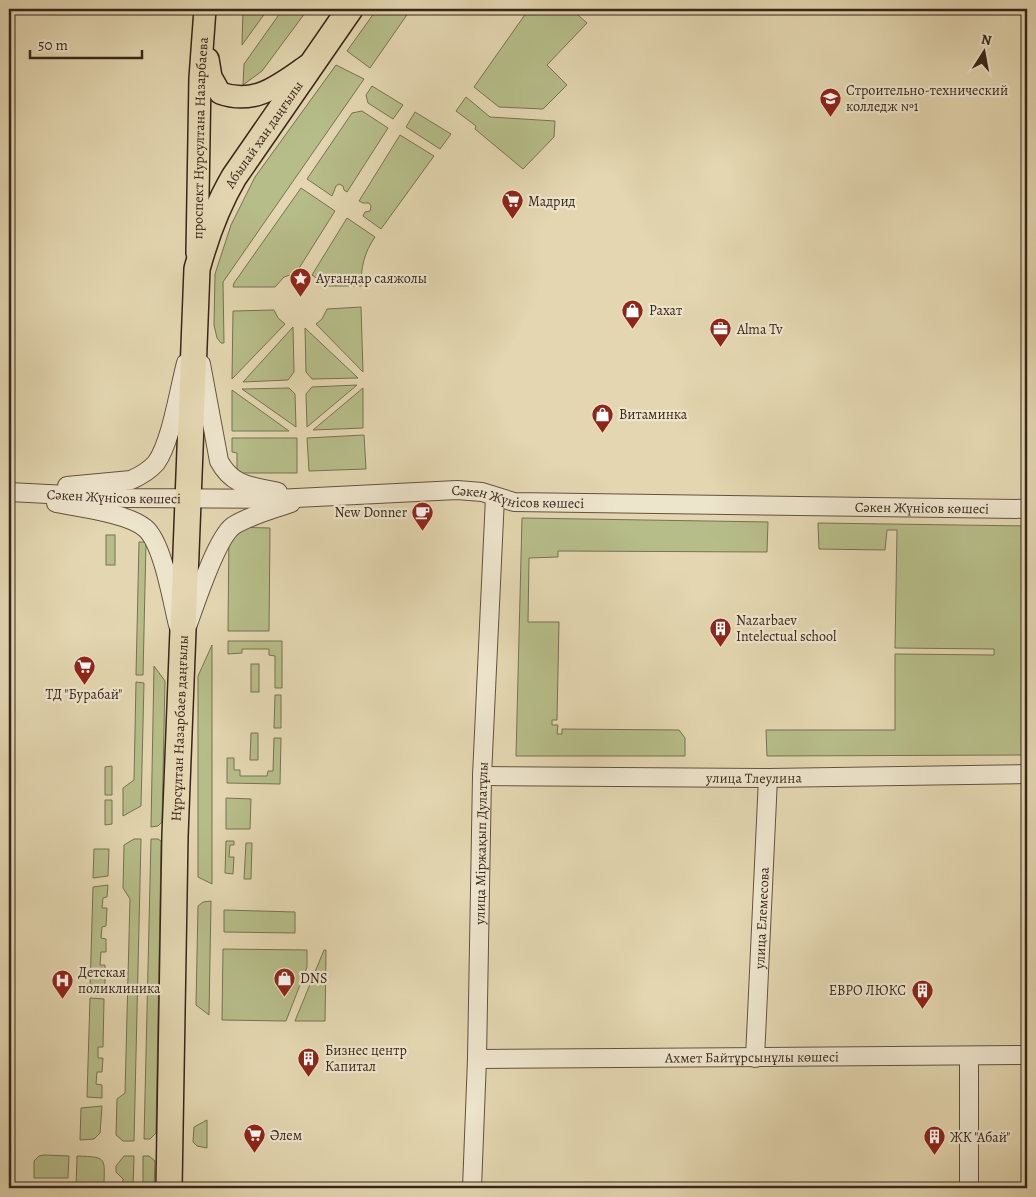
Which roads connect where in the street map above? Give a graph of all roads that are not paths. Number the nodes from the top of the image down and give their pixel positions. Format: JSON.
{"nodes":[{"id":1,"x":205,"y":9,"type":"edge"},
{"id":2,"x":350,"y":9,"type":"edge"},
{"id":3,"x":204,"y":35,"type":"junction"},
{"id":4,"x":312,"y":62,"type":"junction"},
{"id":5,"x":196,"y":268,"type":"junction"},
{"id":6,"x":195,"y":329,"type":"junction"},
{"id":7,"x":9,"y":492,"type":"edge"},
{"id":8,"x":495,"y":497,"type":"junction"},
{"id":9,"x":188,"y":498,"type":"junction"},
{"id":10,"x":306,"y":498,"type":"junction"},
{"id":11,"x":1027,"y":509,"type":"edge"},
{"id":12,"x":182,"y":640,"type":"junction"},
{"id":13,"x":1027,"y":774,"type":"edge"},
{"id":14,"x":482,"y":776,"type":"junction"},
{"id":15,"x":768,"y":778,"type":"junction"},
{"id":16,"x":1027,"y":1054,"type":"edge"},
{"id":17,"x":969,"y":1056,"type":"junction"},
{"id":18,"x":756,"y":1058,"type":"junction"},
{"id":19,"x":477,"y":1059,"type":"junction"},
{"id":20,"x":169,"y":1188,"type":"edge"},
{"id":21,"x":472,"y":1188,"type":"edge"},
{"id":22,"x":969,"y":1188,"type":"edge"}],
"edges":[{"from":1,"to":3,"type":"main road","name":"проспект Нурсултана Назарбаева"},
{"from":2,"to":4,"type":"highway","name":"Абылай хан даңғылы"},
{"from":3,"to":4,"type":"main road"},
{"from":3,"to":5,"type":"main road","name":"проспект Нурсултана Назарбаева"},
{"from":4,"to":5,"type":"highway","name":"Абылай хан даңғылы"},
{"from":5,"to":6,"type":"highway","name":"Нұрсұлтан Назарбаев даңғылы"},
{"from":6,"to":7,"type":"street"},
{"from":6,"to":9,"type":"highway","name":"Нұрсұлтан Назарбаев даңғылы"},
{"from":6,"to":10,"type":"street"},
{"from":7,"to":9,"type":"street","name":"Сәкен Жүнісов көшесі"},
{"from":7,"to":12,"type":"street"},
{"from":8,"to":10,"type":"street","name":"Сәкен Жүнісов көшесі"},
{"from":8,"to":11,"type":"street","name":"Сәкен Жүнісов көшесі"},
{"from":8,"to":14,"type":"street","name":"улица Міржақып Дулатұлы"},
{"from":9,"to":10,"type":"street","name":"Сәкен Жүнісов көшесі"},
{"from":9,"to":12,"type":"highway","name":"Нұрсұлтан Назарбаев даңғылы"},
{"from":10,"to":12,"type":"street"},
{"from":12,"to":20,"type":"highway","name":"Нұрсұлтан Назарбаев даңғылы"},
{"from":13,"to":15,"type":"street","name":"улица Тлеулина"},
{"from":14,"to":15,"type":"street","name":"улица Тлеулина"},
{"from":14,"to":19,"type":"street","name":"улица Міржақып Дулатұлы"},
{"from":15,"to":18,"type":"street","name":"улица Елемесова"},
{"from":16,"to":17,"type":"street","name":"Ахмет Байтұрсынұлы көшесі"},
{"from":17,"to":18,"type":"street","name":"Ахмет Байтұрсынұлы көшесі"},
{"from":17,"to":22,"type":"street"},
{"from":18,"to":19,"type":"street","name":"Ахмет Байтұрсынұлы көшесі"},
{"from":19,"to":21,"type":"street","name":"улица Міржақып Дулатұлы"}]}
